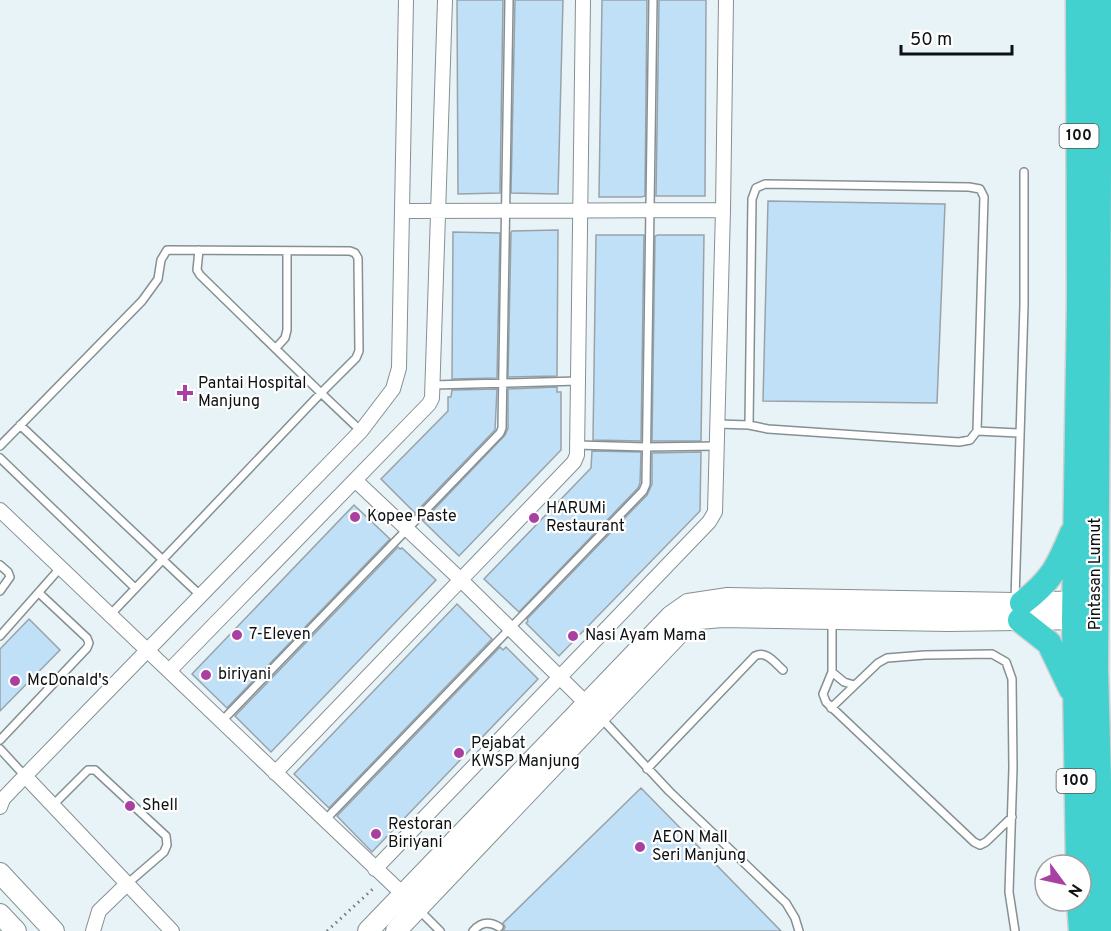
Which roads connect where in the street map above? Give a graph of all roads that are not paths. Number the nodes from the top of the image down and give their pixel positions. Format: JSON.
{"nodes":[{"id":1,"x":406,"y":0,"type":"edge"},
{"id":2,"x":446,"y":0,"type":"edge"},
{"id":3,"x":509,"y":0,"type":"edge"},
{"id":4,"x":583,"y":0,"type":"edge"},
{"id":5,"x":653,"y":0,"type":"edge"},
{"id":6,"x":726,"y":0,"type":"edge"},
{"id":7,"x":1078,"y":0,"type":"edge"},
{"id":8,"x":1100,"y":0,"type":"edge"},
{"id":9,"x":1024,"y":172,"type":"dead end"},
{"id":10,"x":581,"y":209,"type":"junction"},
{"id":11,"x":650,"y":209,"type":"junction"},
{"id":12,"x":506,"y":210,"type":"junction"},
{"id":13,"x":723,"y":210,"type":"junction"},
{"id":14,"x":402,"y":211,"type":"junction"},
{"id":15,"x":440,"y":211,"type":"junction"},
{"id":16,"x":199,"y":250,"type":"junction"},
{"id":17,"x":287,"y":251,"type":"junction"},
{"id":18,"x":276,"y":348,"type":"junction"},
{"id":19,"x":578,"y":381,"type":"junction"},
{"id":20,"x":503,"y":384,"type":"junction"},
{"id":21,"x":433,"y":385,"type":"junction"},
{"id":22,"x":321,"y":393,"type":"junction"},
{"id":23,"x":717,"y":424,"type":"junction"},
{"id":24,"x":20,"y":425,"type":"junction"},
{"id":25,"x":749,"y":425,"type":"junction"},
{"id":26,"x":361,"y":431,"type":"junction"},
{"id":27,"x":977,"y":431,"type":"junction"},
{"id":28,"x":1020,"y":433,"type":"junction"},
{"id":29,"x":578,"y":445,"type":"junction"},
{"id":30,"x":0,"y":446,"type":"edge"},
{"id":31,"x":718,"y":446,"type":"junction"},
{"id":32,"x":646,"y":447,"type":"junction"},
{"id":33,"x":0,"y":458,"type":"edge"},
{"id":34,"x":356,"y":481,"type":"junction"},
{"id":35,"x":0,"y":510,"type":"edge"},
{"id":36,"x":1076,"y":522,"type":"junction"},
{"id":37,"x":407,"y":528,"type":"junction"},
{"id":38,"x":161,"y":560,"type":"junction"},
{"id":39,"x":0,"y":565,"type":"edge"},
{"id":40,"x":62,"y":567,"type":"junction"},
{"id":41,"x":460,"y":579,"type":"junction"},
{"id":42,"x":135,"y":588,"type":"junction"},
{"id":43,"x":0,"y":591,"type":"edge"},
{"id":44,"x":39,"y":593,"type":"junction"},
{"id":45,"x":200,"y":595,"type":"junction"},
{"id":46,"x":833,"y":610,"type":"junction"},
{"id":47,"x":1085,"y":610,"type":"junction"},
{"id":48,"x":1018,"y":612,"type":"junction"},
{"id":49,"x":111,"y":614,"type":"junction"},
{"id":50,"x":510,"y":628,"type":"junction"},
{"id":51,"x":0,"y":636,"type":"edge"},
{"id":52,"x":148,"y":651,"type":"junction"},
{"id":53,"x":783,"y":670,"type":"dead end"},
{"id":54,"x":169,"y":671,"type":"junction"},
{"id":55,"x":832,"y":672,"type":"junction"},
{"id":56,"x":559,"y":677,"type":"junction"},
{"id":57,"x":854,"y":685,"type":"junction"},
{"id":58,"x":1075,"y":697,"type":"junction"},
{"id":59,"x":831,"y":708,"type":"junction"},
{"id":60,"x":592,"y":709,"type":"junction"},
{"id":61,"x":221,"y":722,"type":"junction"},
{"id":62,"x":0,"y":740,"type":"edge"},
{"id":63,"x":0,"y":749,"type":"edge"},
{"id":64,"x":647,"y":769,"type":"junction"},
{"id":65,"x":275,"y":773,"type":"junction"},
{"id":66,"x":25,"y":776,"type":"junction"},
{"id":67,"x":1,"y":802,"type":"edge"},
{"id":68,"x":53,"y":805,"type":"junction"},
{"id":69,"x":1012,"y":818,"type":"junction"},
{"id":70,"x":324,"y":821,"type":"junction"},
{"id":71,"x":1078,"y":853,"type":"edge"},
{"id":72,"x":375,"y":868,"type":"junction"},
{"id":73,"x":0,"y":873,"type":"edge"},
{"id":74,"x":128,"y":884,"type":"junction"},
{"id":75,"x":403,"y":894,"type":"junction"},
{"id":76,"x":417,"y":908,"type":"junction"},
{"id":77,"x":0,"y":914,"type":"edge"},
{"id":78,"x":499,"y":927,"type":"dead end"},
{"id":79,"x":16,"y":931,"type":"edge"},
{"id":80,"x":54,"y":931,"type":"edge"},
{"id":81,"x":93,"y":931,"type":"edge"},
{"id":82,"x":172,"y":931,"type":"edge"},
{"id":83,"x":368,"y":931,"type":"edge"},
{"id":84,"x":396,"y":931,"type":"edge"},
{"id":85,"x":440,"y":931,"type":"edge"},
{"id":86,"x":473,"y":931,"type":"edge"},
{"id":87,"x":799,"y":931,"type":"edge"},
{"id":88,"x":1015,"y":931,"type":"edge"},
{"id":89,"x":1103,"y":931,"type":"edge"}],
"edges":[{"from":1,"to":14,"type":"street"},
{"from":2,"to":15,"type":"street"},
{"from":3,"to":12,"type":"lane"},
{"from":4,"to":10,"type":"street"},
{"from":5,"to":11,"type":"lane"},
{"from":6,"to":13,"type":"street"},
{"from":7,"to":36,"type":"highway","name":"Pintasan Lumut","number":"100"},
{"from":8,"to":47,"type":"highway","name":"Pintasan Lumut","number":"100"},
{"from":9,"to":28,"type":"lane"},
{"from":10,"to":11,"type":"street"},
{"from":10,"to":12,"type":"street"},
{"from":10,"to":19,"type":"street"},
{"from":11,"to":13,"type":"street"},
{"from":11,"to":32,"type":"lane"},
{"from":12,"to":15,"type":"street"},
{"from":12,"to":20,"type":"lane"},
{"from":13,"to":23,"type":"street"},
{"from":14,"to":15,"type":"street"},
{"from":14,"to":26,"type":"street"},
{"from":15,"to":21,"type":"street"},
{"from":16,"to":17,"type":"lane"},
{"from":16,"to":18,"type":"lane"},
{"from":16,"to":24,"type":"lane"},
{"from":17,"to":18,"type":"lane"},
{"from":17,"to":22,"type":"lane"},
{"from":18,"to":22,"type":"lane"},
{"from":19,"to":20,"type":"lane"},
{"from":19,"to":29,"type":"street"},
{"from":20,"to":21,"type":"lane"},
{"from":20,"to":37,"type":"lane"},
{"from":21,"to":34,"type":"street"},
{"from":22,"to":26,"type":"lane"},
{"from":22,"to":38,"type":"lane"},
{"from":23,"to":25,"type":"lane"},
{"from":23,"to":31,"type":"street"},
{"from":24,"to":30,"type":"lane"},
{"from":24,"to":38,"type":"lane"},
{"from":25,"to":27,"type":"lane"},
{"from":25,"to":27,"type":"lane"},
{"from":26,"to":45,"type":"street"},
{"from":27,"to":28,"type":"lane"},
{"from":28,"to":48,"type":"lane"},
{"from":29,"to":32,"type":"lane"},
{"from":29,"to":41,"type":"street"},
{"from":31,"to":32,"type":"lane"},
{"from":31,"to":56,"type":"street"},
{"from":32,"to":50,"type":"lane"},
{"from":33,"to":42,"type":"lane"},
{"from":34,"to":37,"type":"street"},
{"from":34,"to":54,"type":"street"},
{"from":35,"to":40,"type":"street"},
{"from":36,"to":47,"type":"highway","name":"Pintasan Lumut","number":"100"},
{"from":36,"to":48,"type":"highway"},
{"from":37,"to":41,"type":"street"},
{"from":37,"to":61,"type":"lane"},
{"from":38,"to":42,"type":"lane"},
{"from":38,"to":45,"type":"lane"},
{"from":39,"to":43,"type":"lane"},
{"from":40,"to":44,"type":"lane"},
{"from":40,"to":49,"type":"street"},
{"from":41,"to":50,"type":"street"},
{"from":41,"to":65,"type":"street"},
{"from":42,"to":49,"type":"lane"},
{"from":44,"to":51,"type":"lane"},
{"from":44,"to":62,"type":"lane"},
{"from":45,"to":52,"type":"street"},
{"from":46,"to":48,"type":"street"},
{"from":46,"to":55,"type":"lane"},
{"from":46,"to":60,"type":"street"},
{"from":47,"to":48,"type":"street"},
{"from":47,"to":58,"type":"highway","name":"Pintasan Lumut","number":"100"},
{"from":47,"to":89,"type":"highway","name":"Pintasan Lumut","number":"100"},
{"from":48,"to":58,"type":"highway"},
{"from":49,"to":52,"type":"street"},
{"from":50,"to":56,"type":"street"},
{"from":50,"to":70,"type":"lane"},
{"from":52,"to":54,"type":"street"},
{"from":52,"to":66,"type":"street"},
{"from":53,"to":64,"type":"lane"},
{"from":54,"to":61,"type":"street"},
{"from":55,"to":57,"type":"lane"},
{"from":55,"to":59,"type":"lane"},
{"from":56,"to":60,"type":"street"},
{"from":56,"to":72,"type":"street"},
{"from":57,"to":59,"type":"lane"},
{"from":57,"to":69,"type":"lane"},
{"from":58,"to":71,"type":"highway","name":"Pintasan Lumut","number":"100"},
{"from":59,"to":69,"type":"lane"},
{"from":60,"to":64,"type":"lane"},
{"from":60,"to":75,"type":"street"},
{"from":60,"to":76,"type":"street"},
{"from":61,"to":65,"type":"street"},
{"from":63,"to":66,"type":"lane"},
{"from":64,"to":87,"type":"lane"},
{"from":65,"to":70,"type":"street"},
{"from":66,"to":67,"type":"street"},
{"from":66,"to":68,"type":"street"},
{"from":68,"to":74,"type":"street"},
{"from":68,"to":74,"type":"lane"},
{"from":69,"to":88,"type":"lane"},
{"from":70,"to":72,"type":"street"},
{"from":72,"to":75,"type":"street"},
{"from":73,"to":80,"type":"street"},
{"from":74,"to":81,"type":"street"},
{"from":74,"to":82,"type":"street"},
{"from":75,"to":76,"type":"street"},
{"from":75,"to":83,"type":"street"},
{"from":76,"to":84,"type":"street"},
{"from":76,"to":85,"type":"lane"},
{"from":77,"to":79,"type":"street"},
{"from":78,"to":86,"type":"lane"}]}
